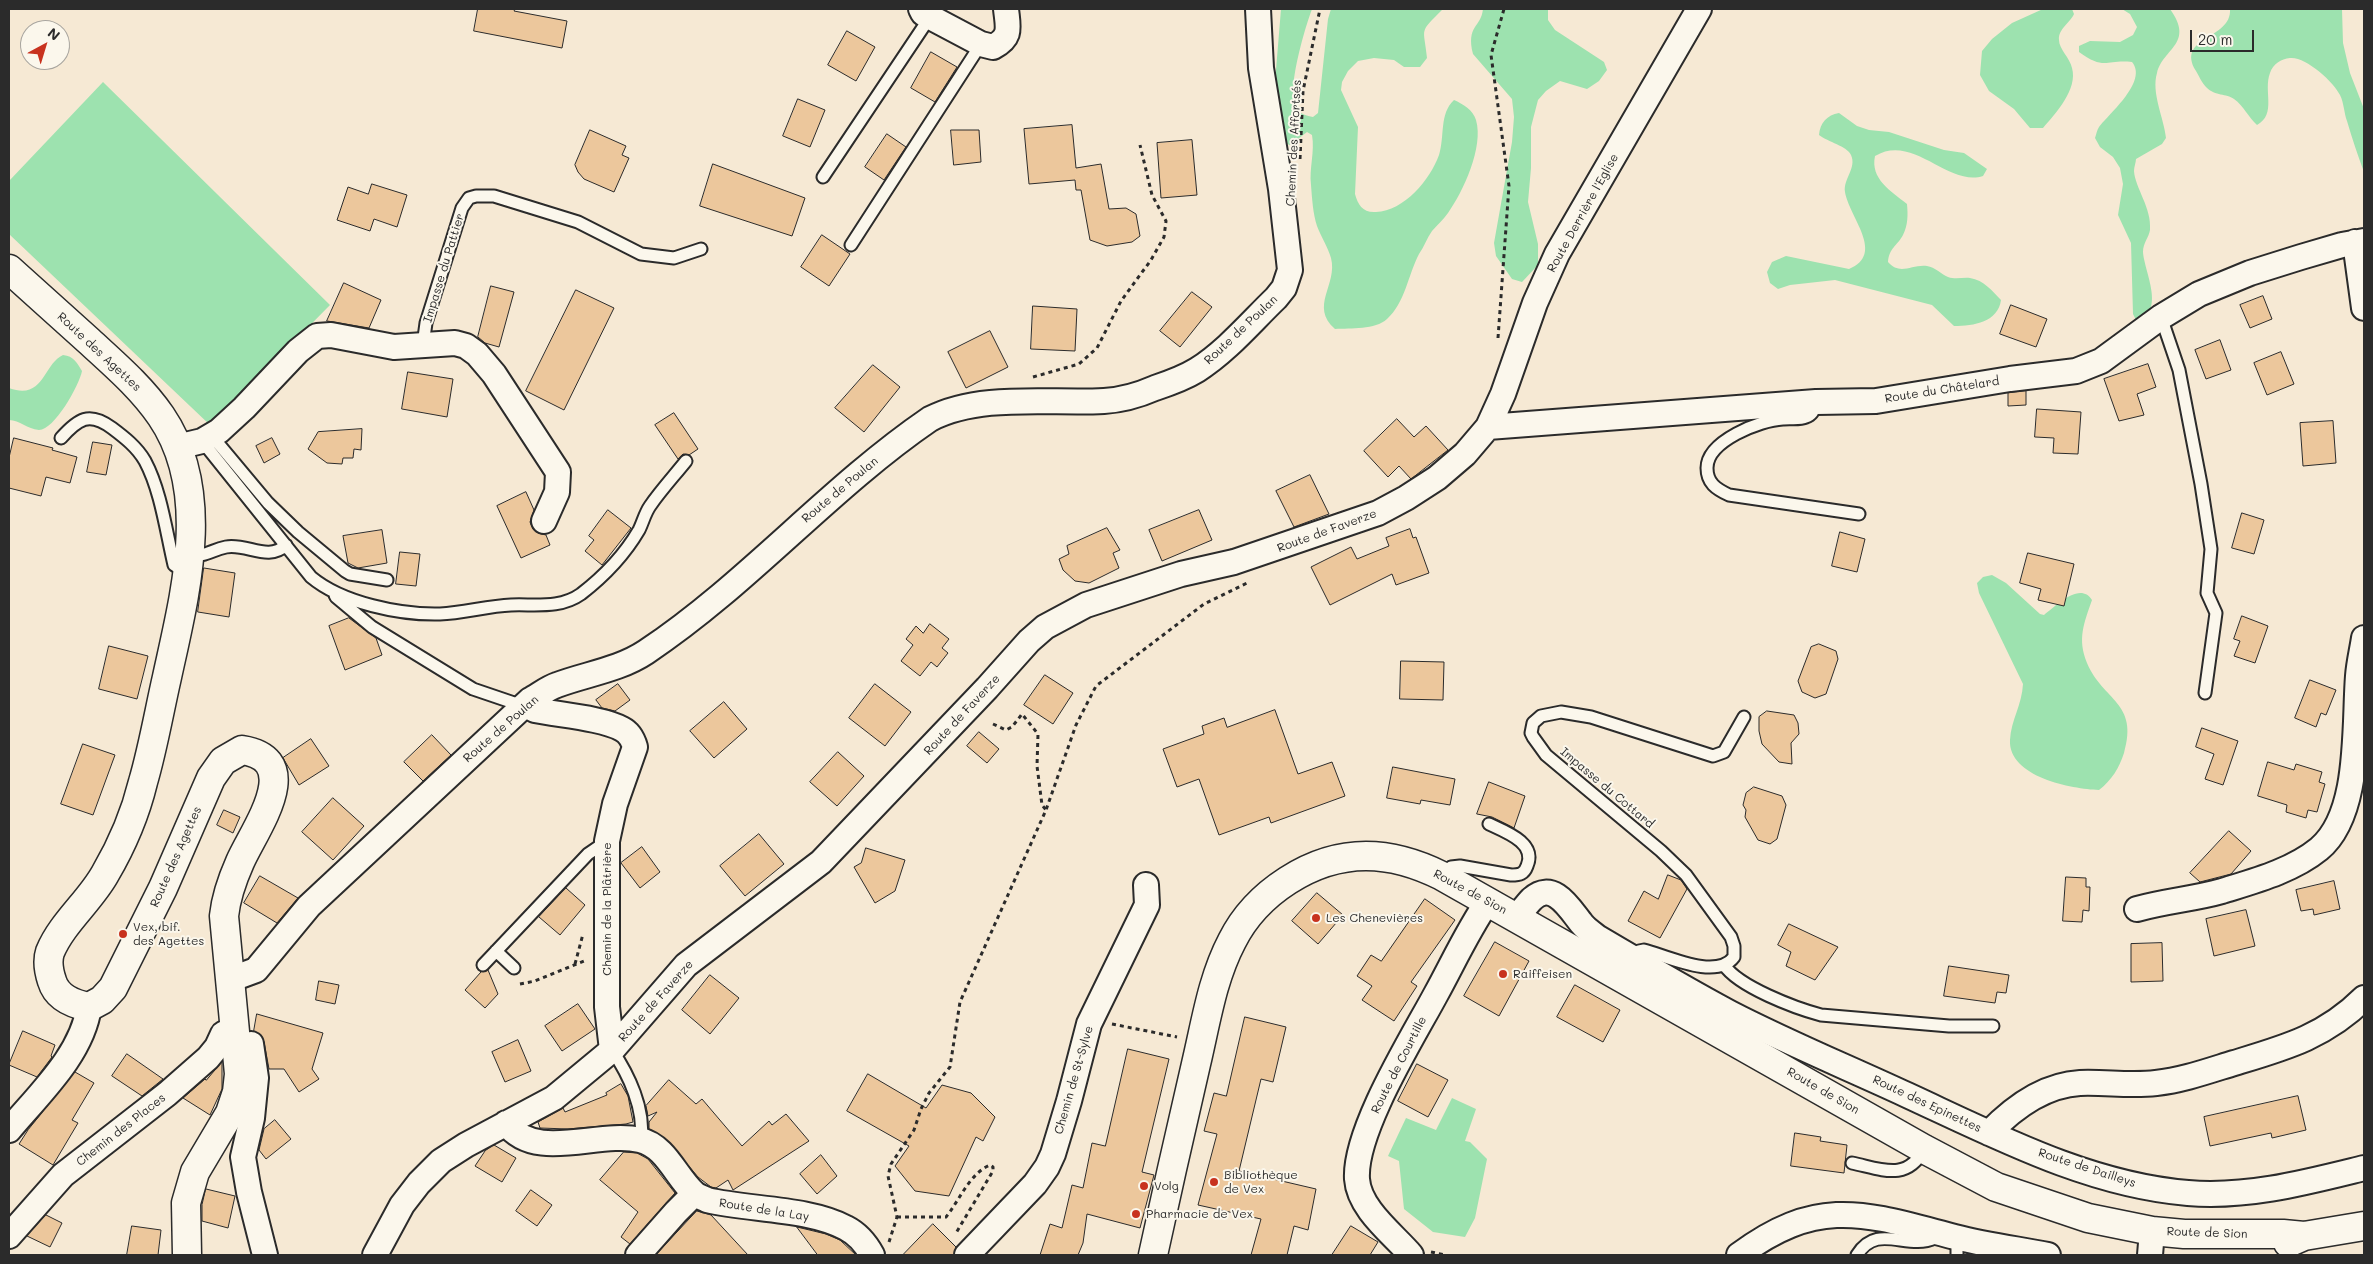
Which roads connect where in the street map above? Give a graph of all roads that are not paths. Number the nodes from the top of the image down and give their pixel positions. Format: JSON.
{"nodes":[{"id":1,"x":1006,"y":9,"type":"edge"},
{"id":2,"x":1258,"y":9,"type":"edge"},
{"id":3,"x":1699,"y":9,"type":"edge"},
{"id":4,"x":925,"y":13,"type":"edge"},
{"id":5,"x":981,"y":44,"type":"junction"},
{"id":6,"x":823,"y":177,"type":"dead end"},
{"id":7,"x":2359,"y":242,"type":"edge"},
{"id":8,"x":850,"y":245,"type":"dead end"},
{"id":9,"x":700,"y":248,"type":"dead end"},
{"id":10,"x":9,"y":269,"type":"edge"},
{"id":11,"x":2364,"y":308,"type":"edge"},
{"id":12,"x":2161,"y":317,"type":"junction"},
{"id":13,"x":423,"y":345,"type":"junction"},
{"id":14,"x":1816,"y":402,"type":"junction"},
{"id":15,"x":1488,"y":427,"type":"junction"},
{"id":16,"x":61,"y":438,"type":"dead end"},
{"id":17,"x":197,"y":442,"type":"junction"},
{"id":18,"x":686,"y":461,"type":"dead end"},
{"id":19,"x":1859,"y":514,"type":"dead end"},
{"id":20,"x":544,"y":521,"type":"dead end"},
{"id":21,"x":286,"y":545,"type":"junction"},
{"id":22,"x":188,"y":565,"type":"junction"},
{"id":23,"x":387,"y":580,"type":"dead end"},
{"id":24,"x":335,"y":593,"type":"junction"},
{"id":25,"x":2364,"y":638,"type":"edge"},
{"id":26,"x":2205,"y":692,"type":"dead end"},
{"id":27,"x":524,"y":705,"type":"junction"},
{"id":28,"x":1744,"y":717,"type":"dead end"},
{"id":29,"x":2356,"y":801,"type":"edge"},
{"id":30,"x":1489,"y":824,"type":"dead end"},
{"id":31,"x":607,"y":841,"type":"junction"},
{"id":32,"x":1442,"y":876,"type":"junction"},
{"id":33,"x":1146,"y":885,"type":"dead end"},
{"id":34,"x":1488,"y":901,"type":"junction"},
{"id":35,"x":2136,"y":909,"type":"dead end"},
{"id":36,"x":1517,"y":917,"type":"junction"},
{"id":37,"x":496,"y":951,"type":"junction"},
{"id":38,"x":1632,"y":958,"type":"junction"},
{"id":39,"x":482,"y":965,"type":"dead end"},
{"id":40,"x":1724,"y":965,"type":"junction"},
{"id":41,"x":514,"y":968,"type":"dead end"},
{"id":42,"x":229,"y":980,"type":"junction"},
{"id":43,"x":2364,"y":998,"type":"edge"},
{"id":44,"x":89,"y":1006,"type":"junction"},
{"id":45,"x":1993,"y":1026,"type":"dead end"},
{"id":46,"x":243,"y":1036,"type":"junction"},
{"id":47,"x":612,"y":1050,"type":"junction"},
{"id":48,"x":506,"y":1123,"type":"junction"},
{"id":49,"x":9,"y":1130,"type":"edge"},
{"id":50,"x":1989,"y":1133,"type":"junction"},
{"id":51,"x":641,"y":1140,"type":"junction"},
{"id":52,"x":1924,"y":1149,"type":"junction"},
{"id":53,"x":1852,"y":1164,"type":"dead end"},
{"id":54,"x":2364,"y":1168,"type":"edge"},
{"id":55,"x":694,"y":1194,"type":"junction"},
{"id":56,"x":2364,"y":1226,"type":"edge"},
{"id":57,"x":9,"y":1236,"type":"edge"},
{"id":58,"x":1950,"y":1242,"type":"edge"},
{"id":59,"x":2151,"y":1245,"type":"edge"},
{"id":60,"x":878,"y":1252,"type":"edge"},
{"id":61,"x":969,"y":1254,"type":"edge"},
{"id":62,"x":187,"y":1255,"type":"edge"},
{"id":63,"x":266,"y":1255,"type":"edge"},
{"id":64,"x":375,"y":1255,"type":"edge"},
{"id":65,"x":638,"y":1255,"type":"edge"},
{"id":66,"x":1153,"y":1255,"type":"edge"},
{"id":67,"x":1411,"y":1255,"type":"edge"},
{"id":68,"x":1739,"y":1255,"type":"edge"},
{"id":69,"x":1857,"y":1255,"type":"edge"},
{"id":70,"x":2048,"y":1255,"type":"edge"}],
"edges":[{"from":1,"to":5,"type":"street"},
{"from":2,"to":27,"type":"street","name":"Route de Poulan"},
{"from":3,"to":15,"type":"street","name":"Route Derrière l'Eglise"},
{"from":4,"to":5,"type":"street"},
{"from":4,"to":6,"type":"lane"},
{"from":5,"to":8,"type":"lane"},
{"from":7,"to":11,"type":"street"},
{"from":7,"to":12,"type":"street","name":"Route du Châtelard"},
{"from":9,"to":13,"type":"lane","name":"Impasse du Pattier"},
{"from":10,"to":17,"type":"street","name":"Route des Agettes"},
{"from":12,"to":14,"type":"street","name":"Route du Châtelard"},
{"from":12,"to":26,"type":"lane"},
{"from":13,"to":17,"type":"street"},
{"from":13,"to":20,"type":"street"},
{"from":14,"to":15,"type":"street","name":"Route du Châtelard"},
{"from":14,"to":19,"type":"lane"},
{"from":15,"to":47,"type":"street","name":"Route de Faverze"},
{"from":16,"to":22,"type":"lane"},
{"from":17,"to":21,"type":"lane"},
{"from":17,"to":22,"type":"street","name":"Route des Agettes"},
{"from":17,"to":23,"type":"lane"},
{"from":18,"to":24,"type":"lane"},
{"from":21,"to":22,"type":"lane"},
{"from":21,"to":24,"type":"lane"},
{"from":22,"to":44,"type":"street","name":"Route des Agettes"},
{"from":24,"to":27,"type":"lane"},
{"from":25,"to":29,"type":"street"},
{"from":27,"to":31,"type":"street","name":"Chemin de la Plâtrière"},
{"from":27,"to":42,"type":"street","name":"Route de Poulan"},
{"from":28,"to":40,"type":"lane","name":"Impasse du Cottard"},
{"from":29,"to":35,"type":"street"},
{"from":30,"to":32,"type":"lane"},
{"from":31,"to":37,"type":"lane"},
{"from":31,"to":47,"type":"street","name":"Chemin de la Plâtrière"},
{"from":32,"to":34,"type":"street","name":"Route de Sion"},
{"from":32,"to":66,"type":"street","name":"Route de Sion"},
{"from":33,"to":61,"type":"street","name":"Chemin de St-Sylve"},
{"from":34,"to":36,"type":"street","name":"Route de Sion"},
{"from":34,"to":67,"type":"street","name":"Route de Courtille"},
{"from":36,"to":38,"type":"street","name":"Route des Epinettes"},
{"from":36,"to":52,"type":"street","name":"Route de Sion"},
{"from":37,"to":39,"type":"lane"},
{"from":37,"to":41,"type":"lane"},
{"from":38,"to":40,"type":"lane"},
{"from":38,"to":50,"type":"street","name":"Route des Epinettes"},
{"from":40,"to":45,"type":"lane"},
{"from":42,"to":44,"type":"street","name":"Route des Agettes"},
{"from":42,"to":46,"type":"street","name":"Route des Agettes"},
{"from":43,"to":50,"type":"street","name":"Route des Epinettes"},
{"from":44,"to":49,"type":"street"},
{"from":46,"to":57,"type":"street","name":"Chemin des Places"},
{"from":46,"to":62,"type":"street","name":"Route des Agettes"},
{"from":46,"to":63,"type":"street"},
{"from":47,"to":48,"type":"street","name":"Route de Faverze"},
{"from":47,"to":51,"type":"lane"},
{"from":48,"to":51,"type":"street"},
{"from":48,"to":64,"type":"street"},
{"from":50,"to":54,"type":"street","name":"Route de Dailleys"},
{"from":51,"to":55,"type":"street"},
{"from":52,"to":53,"type":"lane"},
{"from":52,"to":59,"type":"street","name":"Route de Sion"},
{"from":55,"to":60,"type":"street","name":"Route de la Lay"},
{"from":55,"to":65,"type":"street"},
{"from":56,"to":59,"type":"street","name":"Route de Sion"},
{"from":58,"to":68,"type":"street"},
{"from":58,"to":69,"type":"lane"},
{"from":58,"to":70,"type":"street"}]}
